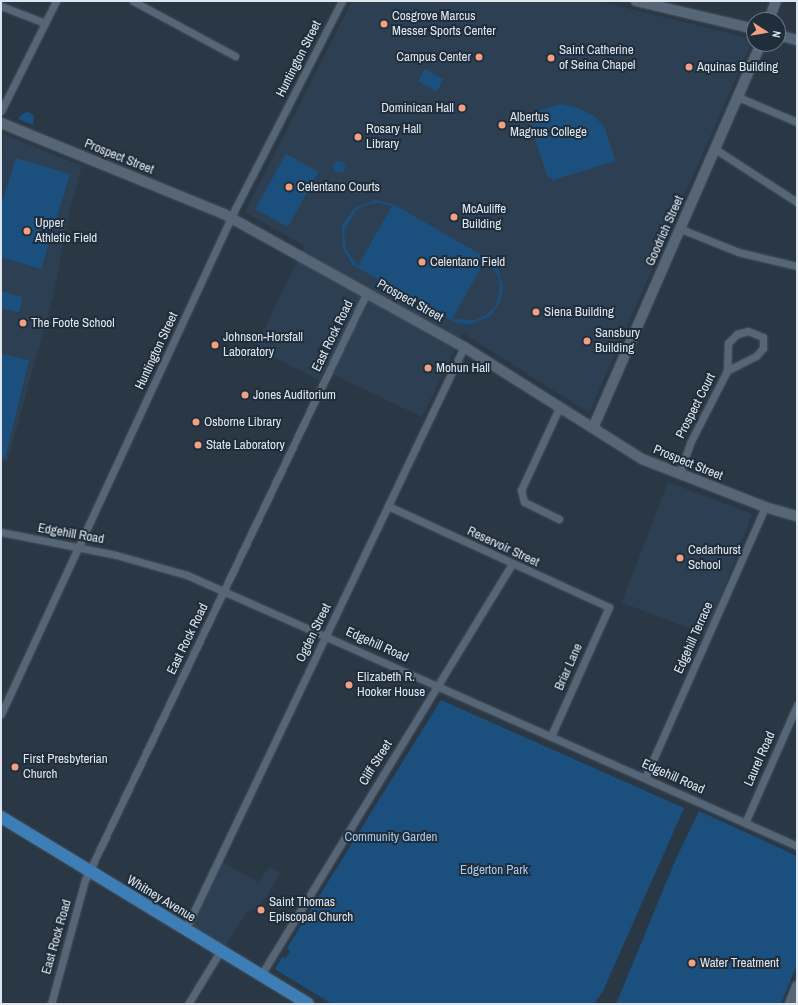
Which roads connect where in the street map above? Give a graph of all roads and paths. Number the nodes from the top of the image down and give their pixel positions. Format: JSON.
{"nodes":[{"id":1,"x":56,"y":1,"type":"edge"},
{"id":2,"x":133,"y":1,"type":"edge"},
{"id":3,"x":342,"y":1,"type":"edge"},
{"id":4,"x":636,"y":1,"type":"edge"},
{"id":5,"x":776,"y":1,"type":"edge"},
{"id":6,"x":656,"y":3,"type":"edge"},
{"id":7,"x":1,"y":6,"type":"edge"},
{"id":8,"x":773,"y":12,"type":"edge"},
{"id":9,"x":45,"y":23,"type":"junction"},
{"id":10,"x":746,"y":27,"type":"edge"},
{"id":11,"x":786,"y":37,"type":"edge"},
{"id":12,"x":797,"y":40,"type":"edge"},
{"id":13,"x":757,"y":52,"type":"edge"},
{"id":14,"x":235,"y":56,"type":"dead end"},
{"id":15,"x":738,"y":96,"type":"junction"},
{"id":16,"x":1,"y":111,"type":"edge"},
{"id":17,"x":797,"y":122,"type":"edge"},
{"id":18,"x":1,"y":123,"type":"edge"},
{"id":19,"x":715,"y":148,"type":"junction"},
{"id":20,"x":797,"y":202,"type":"edge"},
{"id":21,"x":232,"y":218,"type":"junction"},
{"id":22,"x":680,"y":229,"type":"junction"},
{"id":23,"x":797,"y":266,"type":"edge"},
{"id":24,"x":367,"y":292,"type":"junction"},
{"id":25,"x":464,"y":347,"type":"junction"},
{"id":26,"x":727,"y":371,"type":"junction"},
{"id":27,"x":559,"y":408,"type":"junction"},
{"id":28,"x":593,"y":428,"type":"junction"},
{"id":29,"x":679,"y":474,"type":"junction"},
{"id":30,"x":388,"y":506,"type":"junction"},
{"id":31,"x":765,"y":507,"type":"junction"},
{"id":32,"x":797,"y":516,"type":"edge"},
{"id":33,"x":559,"y":519,"type":"dead end"},
{"id":34,"x":1,"y":532,"type":"edge"},
{"id":35,"x":78,"y":548,"type":"junction"},
{"id":36,"x":512,"y":564,"type":"junction"},
{"id":37,"x":224,"y":591,"type":"junction"},
{"id":38,"x":609,"y":607,"type":"joint"},
{"id":39,"x":326,"y":636,"type":"junction"},
{"id":40,"x":437,"y":686,"type":"junction"},
{"id":41,"x":797,"y":705,"type":"edge"},
{"id":42,"x":1,"y":714,"type":"edge"},
{"id":43,"x":552,"y":736,"type":"junction"},
{"id":44,"x":645,"y":778,"type":"junction"},
{"id":45,"x":1,"y":817,"type":"edge"},
{"id":46,"x":745,"y":823,"type":"junction"},
{"id":47,"x":797,"y":846,"type":"edge"},
{"id":48,"x":89,"y":872,"type":"junction"},
{"id":49,"x":185,"y":930,"type":"junction"},
{"id":50,"x":221,"y":950,"type":"junction"},
{"id":51,"x":260,"y":975,"type":"junction"},
{"id":52,"x":797,"y":986,"type":"edge"},
{"id":53,"x":51,"y":1004,"type":"edge"},
{"id":54,"x":188,"y":1004,"type":"edge"},
{"id":55,"x":308,"y":1004,"type":"edge"},
{"id":56,"x":790,"y":1004,"type":"edge"}],
"edges":[{"from":1,"to":9,"type":"street"},
{"from":2,"to":14,"type":"street"},
{"from":3,"to":21,"type":"street","name":"Huntington Street"},
{"from":4,"to":6,"type":"main road"},
{"from":5,"to":8,"type":"main road"},
{"from":6,"to":10,"type":"main road"},
{"from":7,"to":9,"type":"street"},
{"from":9,"to":16,"type":"street"},
{"from":11,"to":12,"type":"main road"},
{"from":13,"to":15,"type":"main road","name":"Goodrich Street"},
{"from":15,"to":17,"type":"street"},
{"from":15,"to":19,"type":"main road","name":"Goodrich Street"},
{"from":18,"to":21,"type":"main road","name":"Prospect Street"},
{"from":19,"to":20,"type":"street"},
{"from":19,"to":22,"type":"main road","name":"Goodrich Street"},
{"from":21,"to":24,"type":"main road","name":"Prospect Street"},
{"from":21,"to":35,"type":"street","name":"Huntington Street"},
{"from":22,"to":23,"type":"street"},
{"from":22,"to":28,"type":"main road","name":"Goodrich Street"},
{"from":24,"to":25,"type":"main road","name":"Prospect Street"},
{"from":24,"to":37,"type":"street","name":"East Rock Road"},
{"from":25,"to":27,"type":"main road","name":"Prospect Street"},
{"from":25,"to":30,"type":"street","name":"Ogden Street"},
{"from":26,"to":26,"type":"street","name":"Prospect Court"},
{"from":26,"to":29,"type":"street","name":"Prospect Court"},
{"from":27,"to":28,"type":"main road","name":"Prospect Street"},
{"from":27,"to":33,"type":"street"},
{"from":28,"to":29,"type":"main road","name":"Prospect Street"},
{"from":29,"to":31,"type":"main road","name":"Prospect Street"},
{"from":30,"to":36,"type":"street","name":"Reservoir Street"},
{"from":30,"to":39,"type":"street","name":"Ogden Street"},
{"from":31,"to":32,"type":"main road","name":"Prospect Street"},
{"from":31,"to":44,"type":"street","name":"Edgehill Terrace"},
{"from":34,"to":35,"type":"street","name":"Edgehill Road"},
{"from":35,"to":37,"type":"street","name":"Edgehill Road"},
{"from":35,"to":42,"type":"street","name":"Huntington Street"},
{"from":36,"to":38,"type":"street","name":"Reservoir Street"},
{"from":36,"to":40,"type":"street","name":"Cliff Street"},
{"from":37,"to":39,"type":"street","name":"Edgehill Road"},
{"from":37,"to":48,"type":"street","name":"East Rock Road"},
{"from":38,"to":43,"type":"street","name":"Briar Lane"},
{"from":39,"to":40,"type":"street","name":"Edgehill Road"},
{"from":39,"to":49,"type":"street","name":"Ogden Street"},
{"from":40,"to":43,"type":"street","name":"Edgehill Road"},
{"from":40,"to":51,"type":"street","name":"Cliff Street"},
{"from":41,"to":46,"type":"street","name":"Laurel Road"},
{"from":43,"to":44,"type":"street","name":"Edgehill Road"},
{"from":44,"to":46,"type":"street","name":"Edgehill Road"},
{"from":45,"to":48,"type":"main road","name":"Whitney Avenue"},
{"from":46,"to":47,"type":"street","name":"Edgehill Road"},
{"from":48,"to":49,"type":"main road","name":"Whitney Avenue"},
{"from":48,"to":53,"type":"street","name":"East Rock Road"},
{"from":49,"to":50,"type":"main road","name":"Whitney Avenue"},
{"from":50,"to":51,"type":"main road","name":"Whitney Avenue"},
{"from":50,"to":54,"type":"street"},
{"from":51,"to":55,"type":"main road","name":"Whitney Avenue"},
{"from":52,"to":56,"type":"main road"}]}
